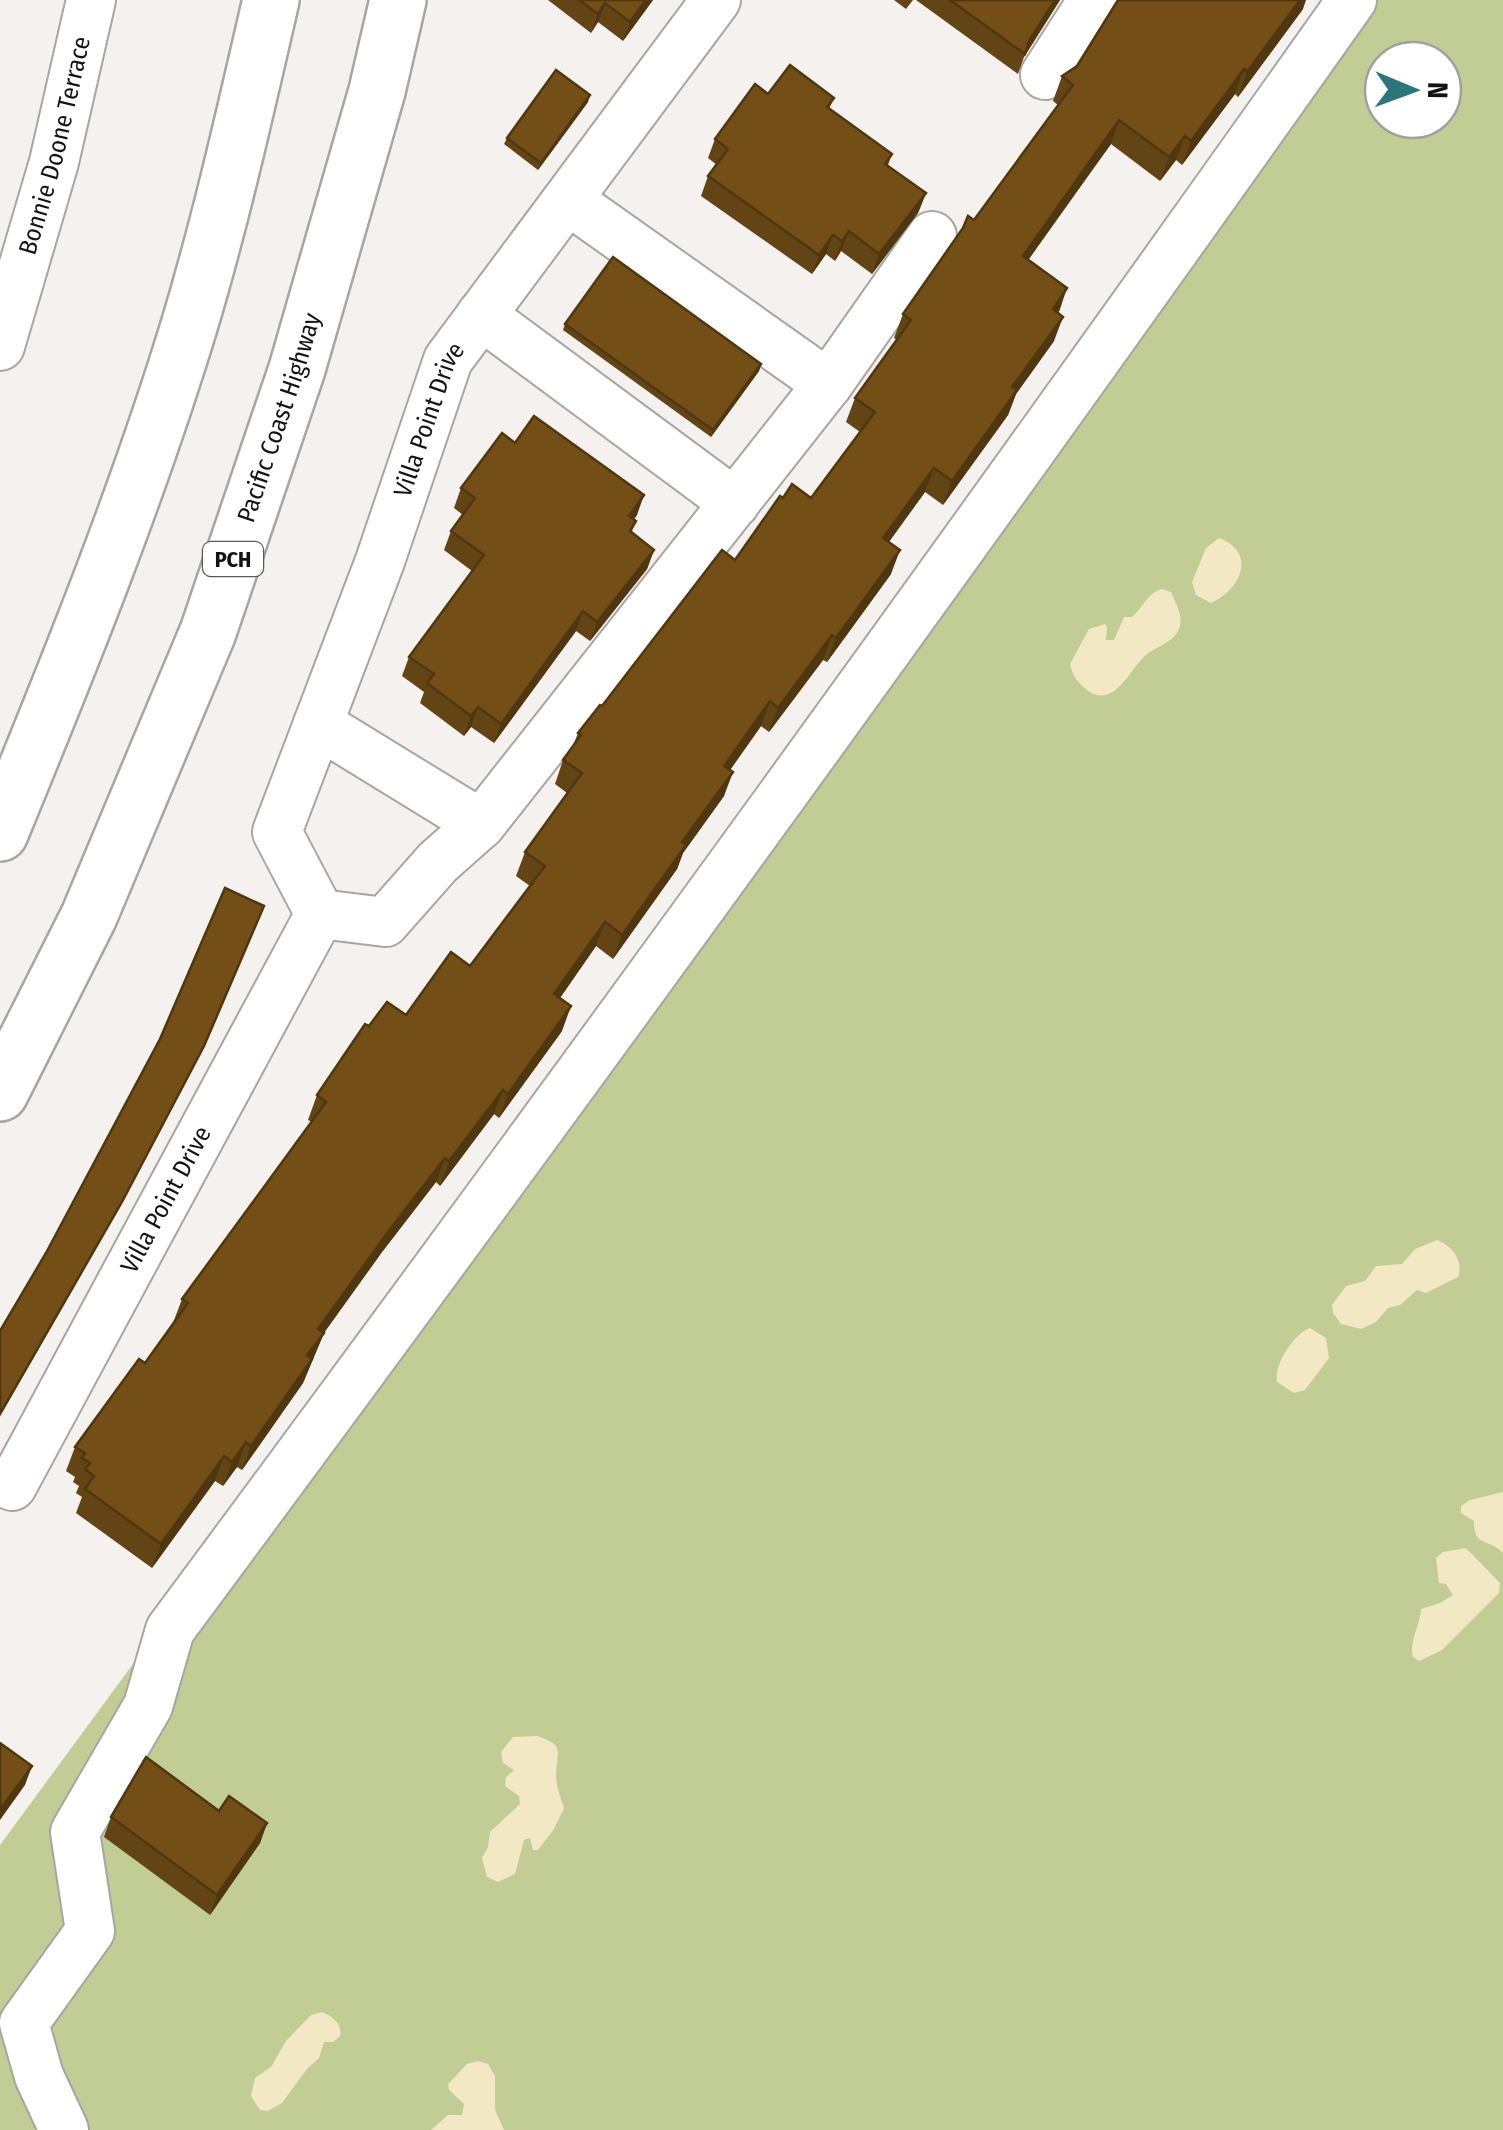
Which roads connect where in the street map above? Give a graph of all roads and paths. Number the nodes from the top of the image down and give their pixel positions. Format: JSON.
{"nodes":[{"id":1,"x":91,"y":0,"type":"edge"},
{"id":2,"x":271,"y":0,"type":"edge"},
{"id":3,"x":398,"y":0,"type":"edge"},
{"id":4,"x":716,"y":0,"type":"edge"},
{"id":5,"x":1094,"y":0,"type":"edge"},
{"id":6,"x":1352,"y":0,"type":"edge"},
{"id":7,"x":1044,"y":74,"type":"dead end"},
{"id":8,"x":568,"y":200,"type":"junction"},
{"id":9,"x":932,"y":236,"type":"dead end"},
{"id":10,"x":481,"y":315,"type":"junction"},
{"id":11,"x":0,"y":346,"type":"edge"},
{"id":12,"x":828,"y":384,"type":"junction"},
{"id":13,"x":735,"y":503,"type":"junction"},
{"id":14,"x":318,"y":724,"type":"junction"},
{"id":15,"x":482,"y":824,"type":"junction"},
{"id":16,"x":0,"y":834,"type":"edge"},
{"id":17,"x":320,"y":914,"type":"junction"},
{"id":18,"x":0,"y":1093,"type":"edge"},
{"id":19,"x":12,"y":1486,"type":"dead end"},
{"id":20,"x":64,"y":2130,"type":"edge"}],
"edges":[{"from":1,"to":11,"type":"street","name":"Bonnie Doone Terrace"},
{"from":2,"to":16,"type":"highway"},
{"from":3,"to":18,"type":"highway","name":"Pacific Coast Highway","number":"PCH"},
{"from":4,"to":8,"type":"street","name":"Villa Point Drive"},
{"from":5,"to":7,"type":"street"},
{"from":6,"to":20,"type":"street"},
{"from":8,"to":10,"type":"street","name":"Villa Point Drive"},
{"from":8,"to":12,"type":"street"},
{"from":9,"to":12,"type":"street"},
{"from":10,"to":13,"type":"street"},
{"from":10,"to":14,"type":"street","name":"Villa Point Drive"},
{"from":12,"to":13,"type":"street"},
{"from":13,"to":15,"type":"street"},
{"from":14,"to":15,"type":"street"},
{"from":14,"to":17,"type":"street","name":"Villa Point Drive"},
{"from":15,"to":17,"type":"street"},
{"from":17,"to":19,"type":"street","name":"Villa Point Drive"}]}
